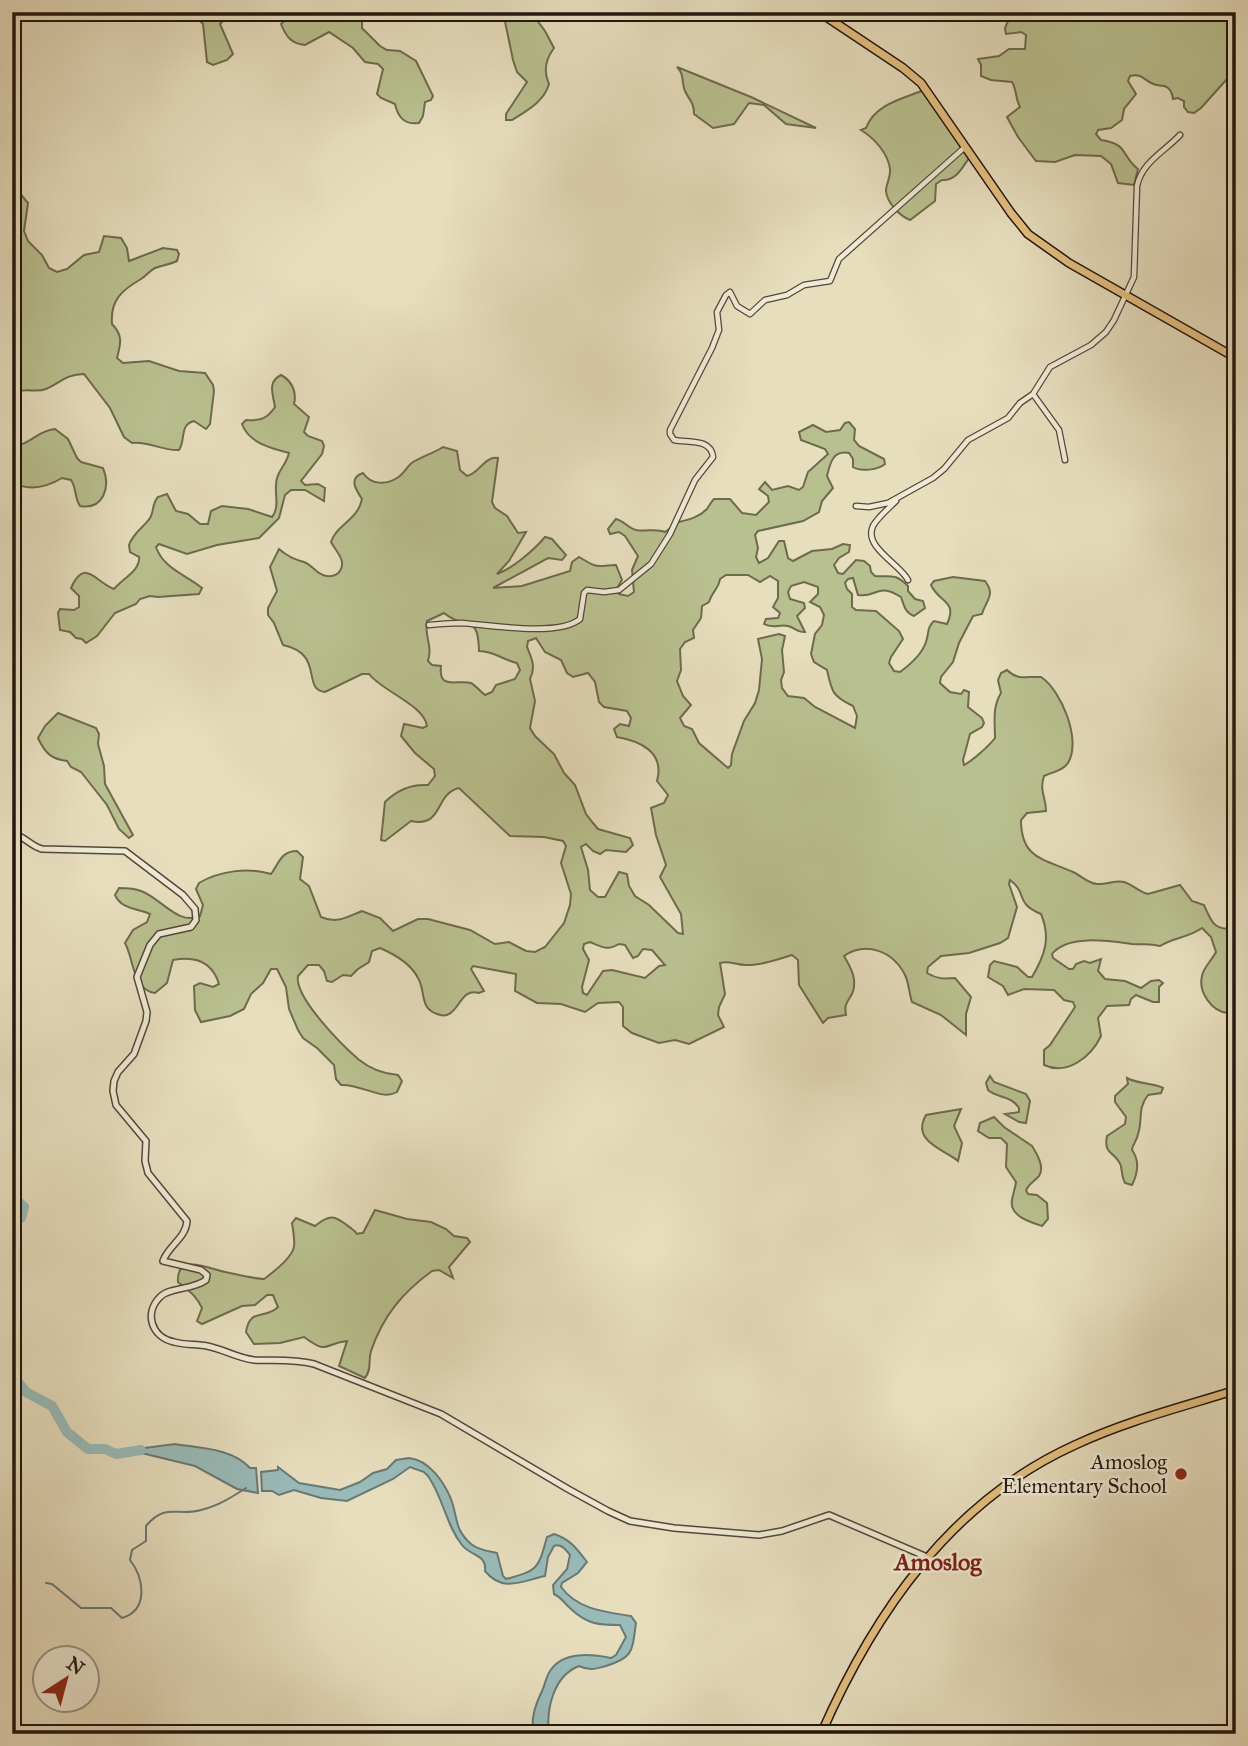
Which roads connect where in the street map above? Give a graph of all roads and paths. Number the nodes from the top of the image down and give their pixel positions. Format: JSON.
{"nodes":[{"id":1,"x":819,"y":12,"type":"edge"},
{"id":2,"x":1180,"y":135,"type":"dead end"},
{"id":3,"x":965,"y":146,"type":"junction"},
{"id":4,"x":1126,"y":294,"type":"junction"},
{"id":5,"x":1236,"y":358,"type":"edge"},
{"id":6,"x":1033,"y":394,"type":"junction"},
{"id":7,"x":1065,"y":460,"type":"dead end"},
{"id":8,"x":899,"y":498,"type":"junction"},
{"id":9,"x":856,"y":506,"type":"dead end"},
{"id":10,"x":908,"y":580,"type":"dead end"},
{"id":11,"x":429,"y":625,"type":"dead end"},
{"id":12,"x":12,"y":834,"type":"edge"},
{"id":13,"x":1236,"y":1390,"type":"edge"},
{"id":14,"x":927,"y":1557,"type":"junction"},
{"id":15,"x":821,"y":1734,"type":"edge"}],
"edges":[{"from":1,"to":3,"type":"highway"},
{"from":2,"to":4,"type":"street"},
{"from":3,"to":4,"type":"highway"},
{"from":3,"to":11,"type":"street"},
{"from":4,"to":5,"type":"highway"},
{"from":4,"to":6,"type":"street"},
{"from":6,"to":7,"type":"street"},
{"from":6,"to":8,"type":"street"},
{"from":8,"to":9,"type":"street"},
{"from":8,"to":10,"type":"street"},
{"from":12,"to":14,"type":"street"},
{"from":13,"to":14,"type":"highway"},
{"from":14,"to":15,"type":"highway"}]}
